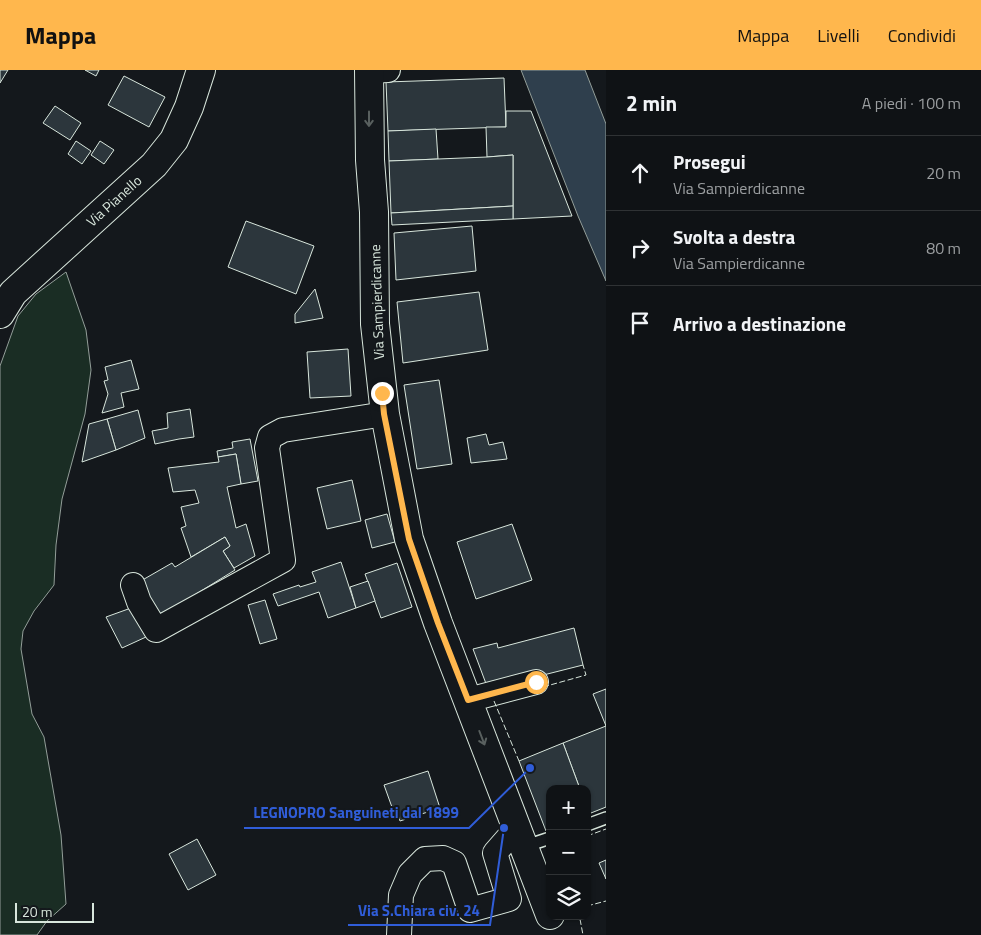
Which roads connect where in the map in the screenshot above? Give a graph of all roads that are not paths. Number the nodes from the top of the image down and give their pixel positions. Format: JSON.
{"nodes":[{"id":1,"x":201,"y":70,"type":"edge"},
{"id":2,"x":369,"y":70,"type":"edge"},
{"id":3,"x":388,"y":70,"type":"edge"},
{"id":4,"x":0,"y":314,"type":"edge"},
{"id":5,"x":384,"y":414,"type":"junction"},
{"id":6,"x":133,"y":585,"type":"dead end"},
{"id":7,"x":536,"y":682,"type":"dead end"},
{"id":8,"x":468,"y":700,"type":"junction"},
{"id":9,"x":606,"y":818,"type":"edge"},
{"id":10,"x":591,"y":824,"type":"edge"},
{"id":11,"x":520,"y":838,"type":"junction"},
{"id":12,"x":546,"y":838,"type":"edge"},
{"id":13,"x":546,"y":906,"type":"edge"},
{"id":14,"x":552,"y":920,"type":"edge"},
{"id":15,"x":399,"y":935,"type":"edge"},
{"id":16,"x":558,"y":935,"type":"edge"}],
"edges":[{"from":1,"to":4,"type":"main road","name":"Via Pianello"},
{"from":2,"to":3,"type":"street"},
{"from":2,"to":5,"type":"main road","name":"Via Sampierdicanne","one_way":true},
{"from":5,"to":6,"type":"street"},
{"from":5,"to":8,"type":"main road","name":"Via Sampierdicanne"},
{"from":7,"to":8,"type":"street"},
{"from":8,"to":11,"type":"main road","name":"Via Sampierdicanne","one_way":true},
{"from":9,"to":10,"type":"lane"},
{"from":11,"to":12,"type":"lane"},
{"from":11,"to":13,"type":"main road","name":"Via Sampierdicanne"},
{"from":11,"to":15,"type":"street"},
{"from":14,"to":16,"type":"main road","name":"Via Sampierdicanne"}]}
